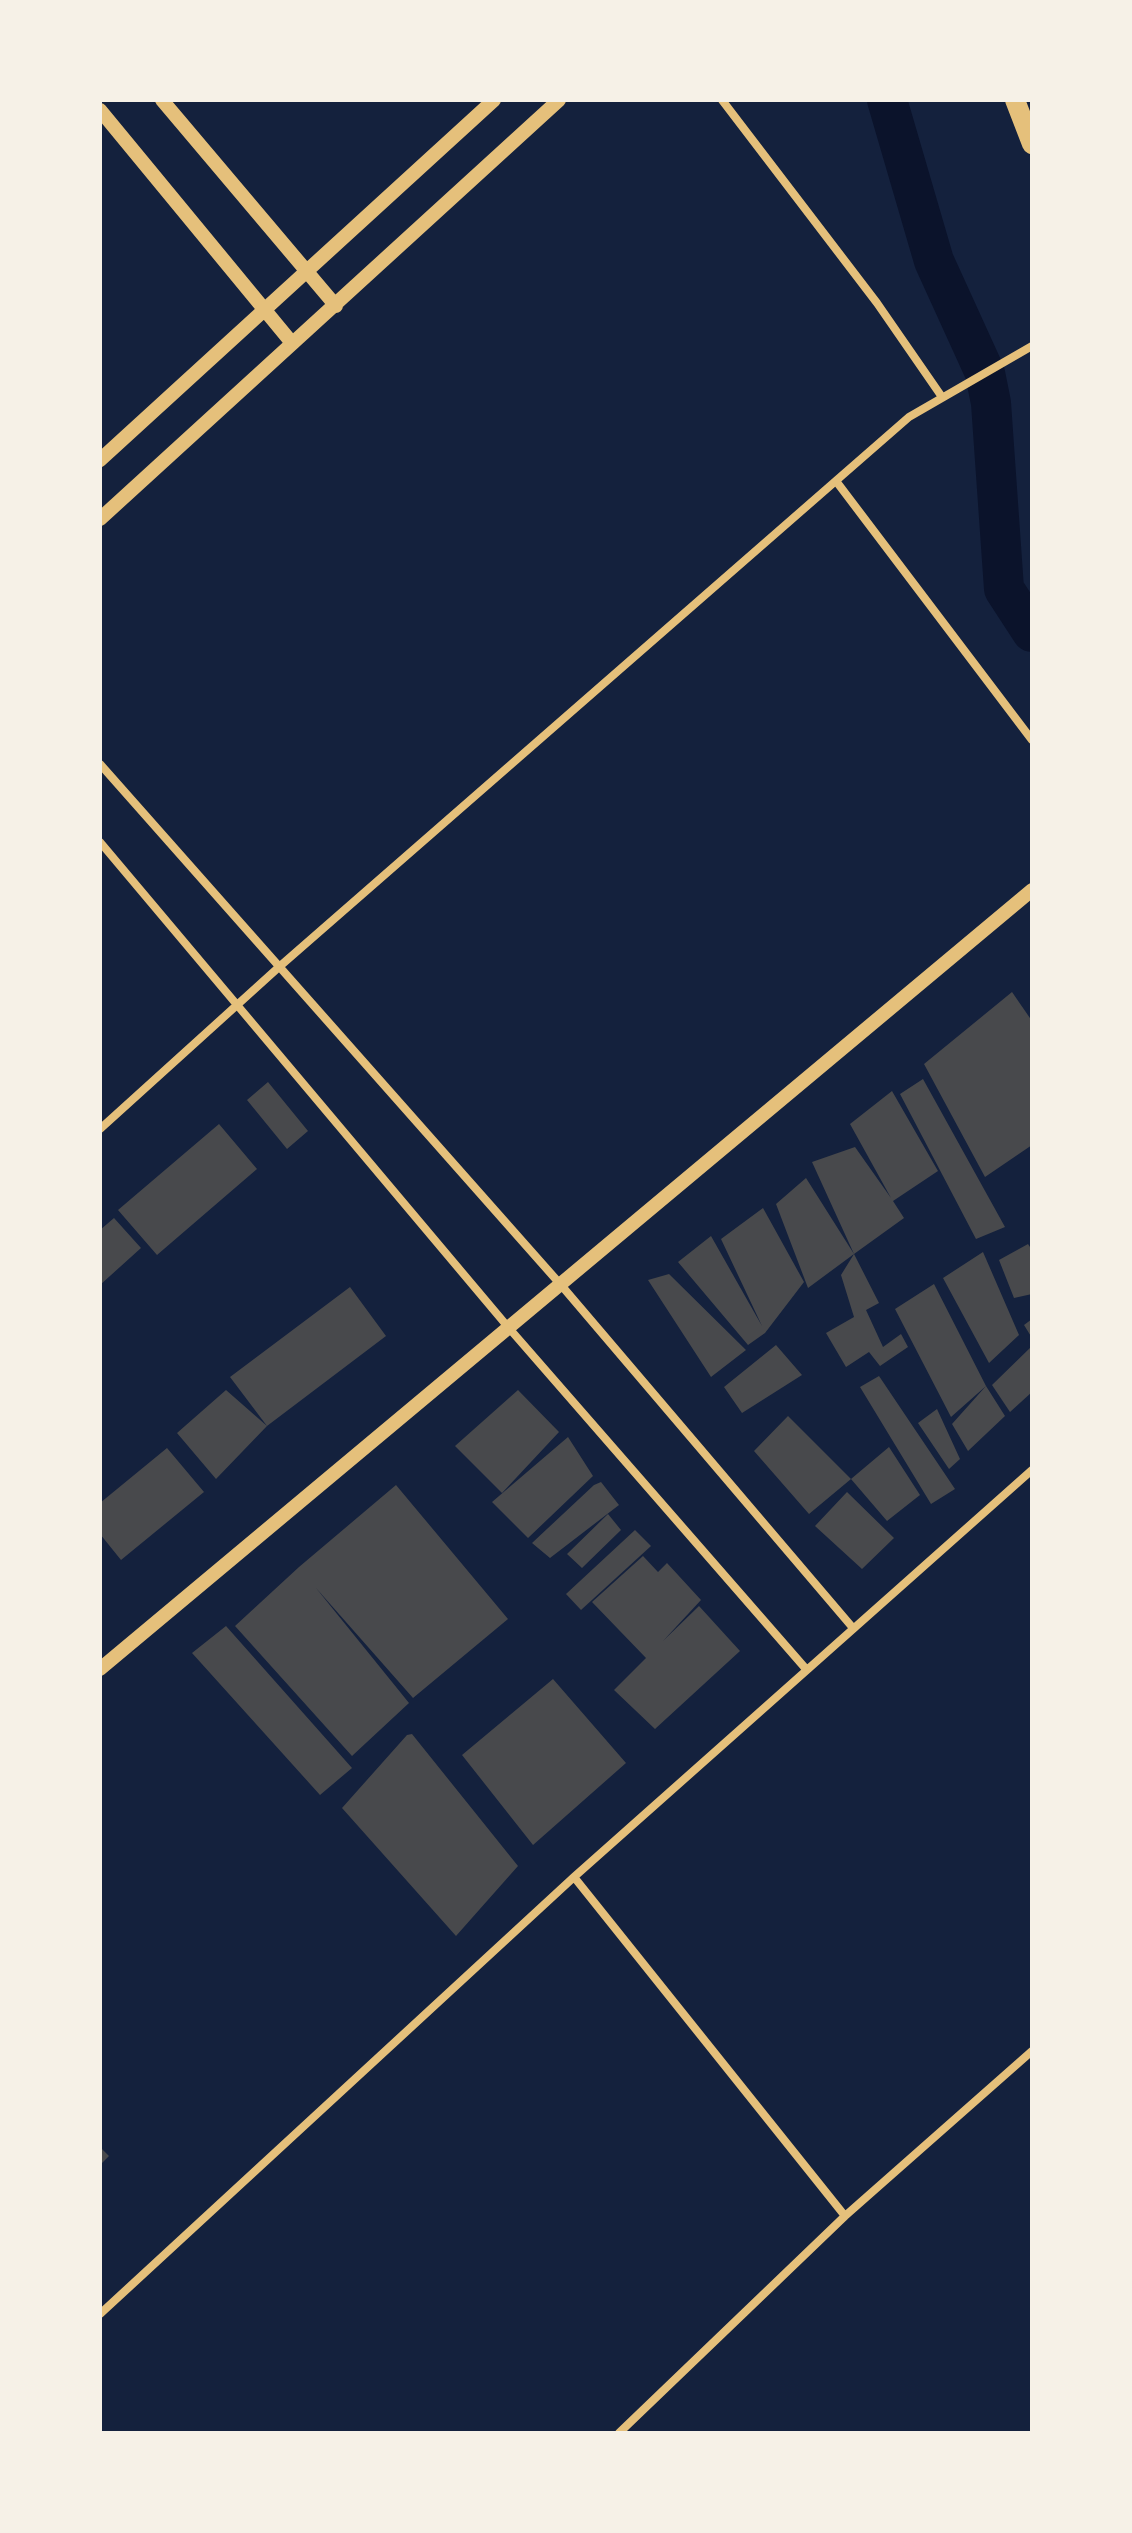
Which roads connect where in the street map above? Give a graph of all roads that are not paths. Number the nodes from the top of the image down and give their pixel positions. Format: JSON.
{"nodes":[{"id":1,"x":162,"y":100,"type":"edge"},
{"id":2,"x":494,"y":100,"type":"edge"},
{"id":3,"x":559,"y":100,"type":"edge"},
{"id":4,"x":722,"y":100,"type":"edge"},
{"id":5,"x":1015,"y":100,"type":"edge"},
{"id":6,"x":100,"y":110,"type":"edge"},
{"id":7,"x":1032,"y":144,"type":"edge"},
{"id":8,"x":307,"y":273,"type":"junction"},
{"id":9,"x":336,"y":306,"type":"junction"},
{"id":10,"x":264,"y":310,"type":"junction"},
{"id":11,"x":292,"y":343,"type":"junction"},
{"id":12,"x":1032,"y":346,"type":"edge"},
{"id":13,"x":942,"y":397,"type":"junction"},
{"id":14,"x":100,"y":460,"type":"edge"},
{"id":15,"x":836,"y":481,"type":"junction"},
{"id":16,"x":100,"y":519,"type":"edge"},
{"id":17,"x":1032,"y":740,"type":"edge"},
{"id":18,"x":100,"y":764,"type":"edge"},
{"id":19,"x":100,"y":842,"type":"edge"},
{"id":20,"x":1032,"y":890,"type":"edge"},
{"id":21,"x":279,"y":967,"type":"junction"},
{"id":22,"x":237,"y":1005,"type":"junction"},
{"id":23,"x":100,"y":1129,"type":"edge"},
{"id":24,"x":561,"y":1285,"type":"junction"},
{"id":25,"x":508,"y":1327,"type":"junction"},
{"id":26,"x":1032,"y":1470,"type":"edge"},
{"id":27,"x":853,"y":1628,"type":"junction"},
{"id":28,"x":100,"y":1669,"type":"edge"},
{"id":29,"x":806,"y":1669,"type":"junction"},
{"id":30,"x":574,"y":1877,"type":"junction"},
{"id":31,"x":1032,"y":2051,"type":"edge"},
{"id":32,"x":845,"y":2216,"type":"junction"},
{"id":33,"x":100,"y":2314,"type":"edge"},
{"id":34,"x":619,"y":2433,"type":"edge"}],
"edges":[{"from":1,"to":8,"type":"street"},
{"from":2,"to":8,"type":"street"},
{"from":3,"to":9,"type":"street"},
{"from":4,"to":13,"type":"street"},
{"from":5,"to":7,"type":"main road"},
{"from":6,"to":10,"type":"street"},
{"from":8,"to":9,"type":"street"},
{"from":8,"to":10,"type":"street"},
{"from":9,"to":11,"type":"street"},
{"from":10,"to":11,"type":"street"},
{"from":10,"to":14,"type":"street"},
{"from":11,"to":16,"type":"street"},
{"from":12,"to":13,"type":"street"},
{"from":13,"to":15,"type":"street"},
{"from":15,"to":17,"type":"street"},
{"from":15,"to":21,"type":"street"},
{"from":18,"to":21,"type":"street"},
{"from":19,"to":22,"type":"street"},
{"from":20,"to":24,"type":"street"},
{"from":21,"to":22,"type":"street"},
{"from":21,"to":24,"type":"street"},
{"from":22,"to":23,"type":"street"},
{"from":22,"to":25,"type":"street"},
{"from":24,"to":25,"type":"street"},
{"from":24,"to":27,"type":"street"},
{"from":25,"to":28,"type":"street"},
{"from":25,"to":29,"type":"street"},
{"from":26,"to":27,"type":"street"},
{"from":27,"to":29,"type":"street"},
{"from":29,"to":30,"type":"street"},
{"from":30,"to":32,"type":"street"},
{"from":30,"to":33,"type":"street"},
{"from":31,"to":32,"type":"street"},
{"from":32,"to":34,"type":"street"}]}
